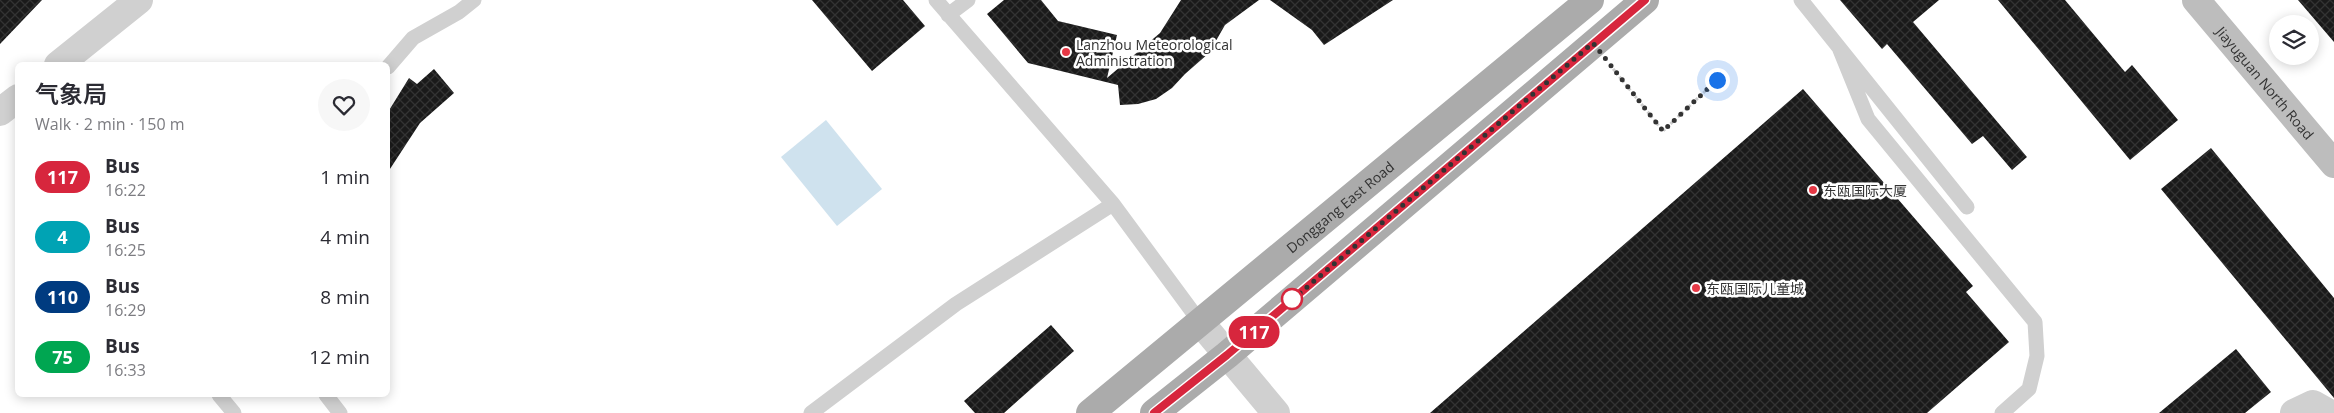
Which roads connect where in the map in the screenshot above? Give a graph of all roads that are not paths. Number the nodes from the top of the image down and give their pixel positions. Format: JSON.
{"nodes":[{"id":1,"x":139,"y":0,"type":"edge"},
{"id":2,"x":474,"y":0,"type":"edge"},
{"id":3,"x":936,"y":0,"type":"edge"},
{"id":4,"x":968,"y":0,"type":"edge"},
{"id":5,"x":1590,"y":0,"type":"edge"},
{"id":6,"x":1645,"y":0,"type":"edge"},
{"id":7,"x":1801,"y":0,"type":"edge"},
{"id":8,"x":2196,"y":0,"type":"edge"},
{"id":9,"x":948,"y":15,"type":"junction"},
{"id":10,"x":1840,"y":50,"type":"junction"},
{"id":11,"x":62,"y":62,"type":"edge"},
{"id":12,"x":390,"y":65,"type":"edge"},
{"id":13,"x":15,"y":100,"type":"edge"},
{"id":14,"x":0,"y":112,"type":"edge"},
{"id":15,"x":2334,"y":164,"type":"edge"},
{"id":16,"x":1113,"y":204,"type":"junction"},
{"id":17,"x":1967,"y":207,"type":"dead end"},
{"id":18,"x":1200,"y":322,"type":"junction"},
{"id":19,"x":1227,"y":355,"type":"junction"},
{"id":20,"x":222,"y":397,"type":"edge"},
{"id":21,"x":328,"y":397,"type":"edge"},
{"id":22,"x":234,"y":413,"type":"edge"},
{"id":23,"x":340,"y":413,"type":"edge"},
{"id":24,"x":811,"y":413,"type":"edge"},
{"id":25,"x":1090,"y":413,"type":"edge"},
{"id":26,"x":1154,"y":413,"type":"edge"},
{"id":27,"x":1276,"y":413,"type":"edge"},
{"id":28,"x":2002,"y":413,"type":"edge"},
{"id":29,"x":2294,"y":413,"type":"edge"},
{"id":30,"x":2329,"y":413,"type":"edge"}],
"edges":[{"from":1,"to":11,"type":"street"},
{"from":2,"to":12,"type":"lane"},
{"from":3,"to":9,"type":"lane"},
{"from":4,"to":9,"type":"lane"},
{"from":5,"to":18,"type":"main road","name":"Donggang East Road"},
{"from":6,"to":19,"type":"main road"},
{"from":7,"to":10,"type":"lane"},
{"from":8,"to":15,"type":"main road","name":"Jiayuguan North Road"},
{"from":9,"to":16,"type":"lane"},
{"from":10,"to":17,"type":"lane"},
{"from":10,"to":28,"type":"lane"},
{"from":13,"to":14,"type":"street"},
{"from":16,"to":18,"type":"lane"},
{"from":16,"to":24,"type":"lane"},
{"from":18,"to":19,"type":"street"},
{"from":18,"to":25,"type":"main road","name":"Donggang East Road"},
{"from":19,"to":26,"type":"main road"},
{"from":19,"to":27,"type":"street"},
{"from":20,"to":22,"type":"lane"},
{"from":21,"to":23,"type":"lane"},
{"from":29,"to":30,"type":"street"}]}
